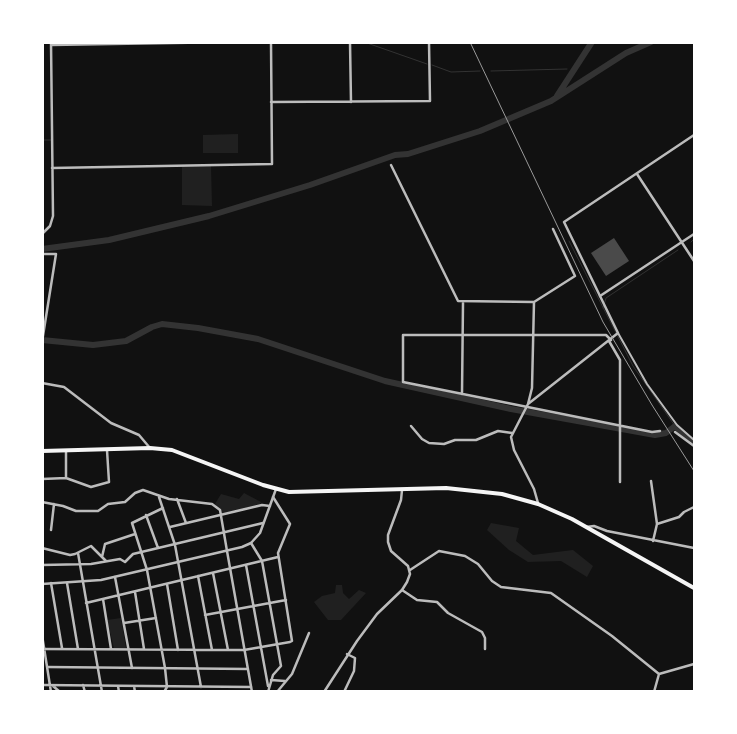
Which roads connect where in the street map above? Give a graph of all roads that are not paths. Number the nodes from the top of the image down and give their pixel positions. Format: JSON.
{"nodes":[{"id":1,"x":234,"y":42,"type":"edge"},
{"id":2,"x":271,"y":42,"type":"edge"},
{"id":3,"x":350,"y":42,"type":"edge"},
{"id":4,"x":429,"y":42,"type":"edge"},
{"id":5,"x":51,"y":44,"type":"edge"},
{"id":6,"x":271,"y":102,"type":"junction"},
{"id":7,"x":351,"y":102,"type":"junction"},
{"id":8,"x":694,"y":135,"type":"edge"},
{"id":9,"x":391,"y":165,"type":"dead end"},
{"id":10,"x":52,"y":168,"type":"junction"},
{"id":11,"x":637,"y":174,"type":"junction"},
{"id":12,"x":553,"y":229,"type":"dead end"},
{"id":13,"x":42,"y":234,"type":"edge"},
{"id":14,"x":694,"y":234,"type":"edge"},
{"id":15,"x":682,"y":242,"type":"junction"},
{"id":16,"x":42,"y":254,"type":"edge"},
{"id":17,"x":694,"y":261,"type":"edge"},
{"id":18,"x":600,"y":296,"type":"junction"},
{"id":19,"x":462,"y":302,"type":"junction"},
{"id":20,"x":534,"y":302,"type":"junction"},
{"id":21,"x":618,"y":333,"type":"junction"},
{"id":22,"x":463,"y":336,"type":"junction"},
{"id":23,"x":533,"y":336,"type":"junction"},
{"id":24,"x":610,"y":341,"type":"junction"},
{"id":25,"x":42,"y":342,"type":"edge"},
{"id":26,"x":42,"y":383,"type":"edge"},
{"id":27,"x":462,"y":394,"type":"junction"},
{"id":28,"x":527,"y":406,"type":"junction"},
{"id":29,"x":411,"y":426,"type":"dead end"},
{"id":30,"x":619,"y":426,"type":"junction"},
{"id":31,"x":660,"y":432,"type":"dead end"},
{"id":32,"x":675,"y":432,"type":"dead end"},
{"id":33,"x":512,"y":433,"type":"junction"},
{"id":34,"x":694,"y":440,"type":"edge"},
{"id":35,"x":694,"y":446,"type":"edge"},
{"id":36,"x":150,"y":448,"type":"junction"},
{"id":37,"x":106,"y":450,"type":"junction"},
{"id":38,"x":42,"y":451,"type":"edge"},
{"id":39,"x":66,"y":451,"type":"junction"},
{"id":40,"x":66,"y":478,"type":"junction"},
{"id":41,"x":42,"y":479,"type":"edge"},
{"id":42,"x":651,"y":481,"type":"dead end"},
{"id":43,"x":620,"y":482,"type":"dead end"},
{"id":44,"x":276,"y":489,"type":"junction"},
{"id":45,"x":402,"y":490,"type":"junction"},
{"id":46,"x":159,"y":497,"type":"junction"},
{"id":47,"x":273,"y":497,"type":"junction"},
{"id":48,"x":177,"y":499,"type":"junction"},
{"id":49,"x":42,"y":502,"type":"edge"},
{"id":50,"x":54,"y":504,"type":"junction"},
{"id":51,"x":538,"y":504,"type":"junction"},
{"id":52,"x":270,"y":506,"type":"junction"},
{"id":53,"x":694,"y":507,"type":"edge"},
{"id":54,"x":163,"y":508,"type":"junction"},
{"id":55,"x":146,"y":515,"type":"junction"},
{"id":56,"x":220,"y":515,"type":"junction"},
{"id":57,"x":186,"y":523,"type":"junction"},
{"id":58,"x":264,"y":523,"type":"junction"},
{"id":59,"x":657,"y":524,"type":"junction"},
{"id":60,"x":47,"y":526,"type":"dead end"},
{"id":61,"x":170,"y":527,"type":"junction"},
{"id":62,"x":586,"y":527,"type":"junction"},
{"id":63,"x":224,"y":533,"type":"junction"},
{"id":64,"x":135,"y":534,"type":"junction"},
{"id":65,"x":652,"y":540,"type":"junction"},
{"id":66,"x":175,"y":544,"type":"junction"},
{"id":67,"x":251,"y":544,"type":"junction"},
{"id":68,"x":42,"y":548,"type":"edge"},
{"id":69,"x":158,"y":548,"type":"junction"},
{"id":70,"x":694,"y":548,"type":"edge"},
{"id":71,"x":227,"y":551,"type":"junction"},
{"id":72,"x":143,"y":552,"type":"junction"},
{"id":73,"x":78,"y":553,"type":"junction"},
{"id":74,"x":102,"y":557,"type":"junction"},
{"id":75,"x":278,"y":557,"type":"junction"},
{"id":76,"x":106,"y":561,"type":"junction"},
{"id":77,"x":262,"y":561,"type":"junction"},
{"id":78,"x":179,"y":562,"type":"junction"},
{"id":79,"x":80,"y":564,"type":"junction"},
{"id":80,"x":246,"y":565,"type":"junction"},
{"id":81,"x":42,"y":566,"type":"edge"},
{"id":82,"x":230,"y":569,"type":"junction"},
{"id":83,"x":147,"y":570,"type":"junction"},
{"id":84,"x":410,"y":570,"type":"junction"},
{"id":85,"x":213,"y":573,"type":"junction"},
{"id":86,"x":198,"y":576,"type":"junction"},
{"id":87,"x":115,"y":578,"type":"junction"},
{"id":88,"x":182,"y":580,"type":"junction"},
{"id":89,"x":83,"y":582,"type":"junction"},
{"id":90,"x":51,"y":583,"type":"junction"},
{"id":91,"x":66,"y":583,"type":"junction"},
{"id":92,"x":42,"y":584,"type":"edge"},
{"id":93,"x":167,"y":584,"type":"junction"},
{"id":94,"x":150,"y":588,"type":"junction"},
{"id":95,"x":694,"y":588,"type":"edge"},
{"id":96,"x":402,"y":590,"type":"junction"},
{"id":97,"x":134,"y":592,"type":"junction"},
{"id":98,"x":119,"y":595,"type":"junction"},
{"id":99,"x":103,"y":599,"type":"junction"},
{"id":100,"x":286,"y":600,"type":"junction"},
{"id":101,"x":86,"y":603,"type":"junction"},
{"id":102,"x":270,"y":603,"type":"junction"},
{"id":103,"x":254,"y":606,"type":"junction"},
{"id":104,"x":237,"y":609,"type":"junction"},
{"id":105,"x":221,"y":612,"type":"junction"},
{"id":106,"x":205,"y":615,"type":"junction"},
{"id":107,"x":156,"y":618,"type":"junction"},
{"id":108,"x":139,"y":620,"type":"junction"},
{"id":109,"x":124,"y":623,"type":"junction"},
{"id":110,"x":309,"y":633,"type":"dead end"},
{"id":111,"x":42,"y":635,"type":"edge"},
{"id":112,"x":277,"y":645,"type":"junction"},
{"id":113,"x":262,"y":648,"type":"junction"},
{"id":114,"x":44,"y":649,"type":"edge"},
{"id":115,"x":62,"y":649,"type":"junction"},
{"id":116,"x":78,"y":649,"type":"junction"},
{"id":117,"x":95,"y":649,"type":"junction"},
{"id":118,"x":485,"y":649,"type":"dead end"},
{"id":119,"x":111,"y":650,"type":"junction"},
{"id":120,"x":128,"y":650,"type":"junction"},
{"id":121,"x":144,"y":650,"type":"junction"},
{"id":122,"x":162,"y":650,"type":"junction"},
{"id":123,"x":178,"y":650,"type":"junction"},
{"id":124,"x":195,"y":650,"type":"junction"},
{"id":125,"x":212,"y":650,"type":"junction"},
{"id":126,"x":228,"y":650,"type":"junction"},
{"id":127,"x":244,"y":650,"type":"junction"},
{"id":128,"x":347,"y":654,"type":"junction"},
{"id":129,"x":694,"y":664,"type":"edge"},
{"id":130,"x":48,"y":667,"type":"junction"},
{"id":131,"x":98,"y":667,"type":"junction"},
{"id":132,"x":132,"y":668,"type":"junction"},
{"id":133,"x":165,"y":668,"type":"junction"},
{"id":134,"x":198,"y":668,"type":"junction"},
{"id":135,"x":248,"y":669,"type":"junction"},
{"id":136,"x":659,"y":674,"type":"junction"},
{"id":137,"x":271,"y":680,"type":"junction"},
{"id":138,"x":285,"y":681,"type":"junction"},
{"id":139,"x":42,"y":685,"type":"edge"},
{"id":140,"x":52,"y":685,"type":"junction"},
{"id":141,"x":84,"y":685,"type":"junction"},
{"id":142,"x":101,"y":685,"type":"junction"},
{"id":143,"x":118,"y":686,"type":"junction"},
{"id":144,"x":134,"y":686,"type":"junction"},
{"id":145,"x":167,"y":687,"type":"junction"},
{"id":146,"x":201,"y":687,"type":"junction"},
{"id":147,"x":217,"y":687,"type":"junction"},
{"id":148,"x":234,"y":687,"type":"junction"},
{"id":149,"x":251,"y":687,"type":"junction"},
{"id":150,"x":268,"y":687,"type":"junction"},
{"id":151,"x":51,"y":692,"type":"edge"},
{"id":152,"x":60,"y":692,"type":"edge"},
{"id":153,"x":85,"y":692,"type":"edge"},
{"id":154,"x":102,"y":692,"type":"edge"},
{"id":155,"x":119,"y":692,"type":"edge"},
{"id":156,"x":135,"y":692,"type":"edge"},
{"id":157,"x":164,"y":692,"type":"edge"},
{"id":158,"x":218,"y":692,"type":"edge"},
{"id":159,"x":235,"y":692,"type":"edge"},
{"id":160,"x":252,"y":692,"type":"edge"},
{"id":161,"x":268,"y":692,"type":"edge"},
{"id":162,"x":277,"y":692,"type":"edge"},
{"id":163,"x":324,"y":692,"type":"edge"},
{"id":164,"x":344,"y":692,"type":"edge"},
{"id":165,"x":654,"y":692,"type":"edge"}],
"edges":[{"from":1,"to":5,"type":"street"},
{"from":2,"to":6,"type":"street"},
{"from":3,"to":7,"type":"street"},
{"from":4,"to":7,"type":"street"},
{"from":5,"to":10,"type":"street"},
{"from":6,"to":7,"type":"street"},
{"from":6,"to":10,"type":"street"},
{"from":8,"to":11,"type":"street"},
{"from":9,"to":19,"type":"street"},
{"from":10,"to":13,"type":"street"},
{"from":11,"to":15,"type":"street"},
{"from":11,"to":18,"type":"street"},
{"from":12,"to":20,"type":"street"},
{"from":14,"to":15,"type":"street"},
{"from":15,"to":17,"type":"street"},
{"from":15,"to":18,"type":"street"},
{"from":16,"to":25,"type":"street"},
{"from":18,"to":21,"type":"street"},
{"from":19,"to":20,"type":"street"},
{"from":19,"to":22,"type":"street"},
{"from":20,"to":23,"type":"street"},
{"from":21,"to":24,"type":"street"},
{"from":21,"to":34,"type":"street"},
{"from":22,"to":23,"type":"street"},
{"from":22,"to":27,"type":"street"},
{"from":22,"to":27,"type":"street"},
{"from":23,"to":24,"type":"street"},
{"from":23,"to":28,"type":"street"},
{"from":24,"to":28,"type":"street"},
{"from":24,"to":30,"type":"street"},
{"from":26,"to":36,"type":"street"},
{"from":27,"to":28,"type":"street"},
{"from":28,"to":30,"type":"street"},
{"from":28,"to":33,"type":"street"},
{"from":29,"to":33,"type":"street"},
{"from":30,"to":31,"type":"street"},
{"from":30,"to":43,"type":"street"},
{"from":32,"to":35,"type":"street"},
{"from":33,"to":51,"type":"street"},
{"from":36,"to":37,"type":"main road"},
{"from":36,"to":44,"type":"main road"},
{"from":37,"to":39,"type":"main road"},
{"from":37,"to":40,"type":"street"},
{"from":38,"to":39,"type":"main road"},
{"from":39,"to":40,"type":"street"},
{"from":40,"to":41,"type":"street"},
{"from":42,"to":59,"type":"street"},
{"from":44,"to":45,"type":"main road"},
{"from":44,"to":47,"type":"street"},
{"from":45,"to":51,"type":"main road"},
{"from":45,"to":84,"type":"street"},
{"from":46,"to":48,"type":"street"},
{"from":46,"to":50,"type":"street"},
{"from":46,"to":54,"type":"street"},
{"from":47,"to":52,"type":"street"},
{"from":47,"to":75,"type":"street"},
{"from":48,"to":56,"type":"street"},
{"from":48,"to":57,"type":"street"},
{"from":49,"to":50,"type":"street"},
{"from":50,"to":60,"type":"street"},
{"from":51,"to":62,"type":"main road"},
{"from":52,"to":56,"type":"street"},
{"from":52,"to":58,"type":"street"},
{"from":53,"to":59,"type":"street"},
{"from":54,"to":55,"type":"street"},
{"from":54,"to":61,"type":"street"},
{"from":55,"to":64,"type":"street"},
{"from":55,"to":69,"type":"street"},
{"from":56,"to":57,"type":"street"},
{"from":56,"to":63,"type":"street"},
{"from":57,"to":61,"type":"street"},
{"from":58,"to":63,"type":"street"},
{"from":58,"to":67,"type":"street"},
{"from":59,"to":65,"type":"street"},
{"from":61,"to":66,"type":"street"},
{"from":62,"to":65,"type":"street"},
{"from":62,"to":95,"type":"main road"},
{"from":63,"to":66,"type":"street"},
{"from":63,"to":71,"type":"street"},
{"from":64,"to":72,"type":"street"},
{"from":64,"to":74,"type":"street"},
{"from":65,"to":70,"type":"street"},
{"from":66,"to":69,"type":"street"},
{"from":66,"to":78,"type":"street"},
{"from":67,"to":71,"type":"street"},
{"from":67,"to":77,"type":"street"},
{"from":68,"to":73,"type":"street"},
{"from":69,"to":72,"type":"street"},
{"from":71,"to":78,"type":"street"},
{"from":71,"to":82,"type":"street"},
{"from":72,"to":76,"type":"street"},
{"from":72,"to":83,"type":"street"},
{"from":73,"to":74,"type":"street"},
{"from":73,"to":79,"type":"street"},
{"from":74,"to":76,"type":"street"},
{"from":75,"to":77,"type":"street"},
{"from":75,"to":100,"type":"street"},
{"from":76,"to":79,"type":"street"},
{"from":77,"to":80,"type":"street"},
{"from":77,"to":102,"type":"street"},
{"from":78,"to":83,"type":"street"},
{"from":78,"to":88,"type":"street"},
{"from":79,"to":81,"type":"street"},
{"from":79,"to":89,"type":"street"},
{"from":80,"to":82,"type":"street"},
{"from":80,"to":103,"type":"street"},
{"from":82,"to":85,"type":"street"},
{"from":82,"to":104,"type":"street"},
{"from":83,"to":87,"type":"street"},
{"from":83,"to":94,"type":"street"},
{"from":84,"to":96,"type":"street"},
{"from":84,"to":136,"type":"street"},
{"from":85,"to":86,"type":"street"},
{"from":85,"to":105,"type":"street"},
{"from":86,"to":88,"type":"street"},
{"from":86,"to":106,"type":"street"},
{"from":87,"to":89,"type":"street"},
{"from":87,"to":98,"type":"street"},
{"from":88,"to":93,"type":"street"},
{"from":88,"to":124,"type":"street"},
{"from":89,"to":91,"type":"street"},
{"from":89,"to":101,"type":"street"},
{"from":90,"to":91,"type":"street"},
{"from":90,"to":92,"type":"street"},
{"from":90,"to":115,"type":"street"},
{"from":91,"to":116,"type":"street"},
{"from":93,"to":94,"type":"street"},
{"from":93,"to":123,"type":"street"},
{"from":94,"to":97,"type":"street"},
{"from":94,"to":107,"type":"street"},
{"from":96,"to":118,"type":"street"},
{"from":96,"to":128,"type":"street"},
{"from":97,"to":98,"type":"street"},
{"from":97,"to":108,"type":"street"},
{"from":98,"to":99,"type":"street"},
{"from":98,"to":109,"type":"street"},
{"from":99,"to":101,"type":"street"},
{"from":99,"to":119,"type":"street"},
{"from":100,"to":102,"type":"street"},
{"from":100,"to":112,"type":"street"},
{"from":101,"to":117,"type":"street"},
{"from":102,"to":103,"type":"street"},
{"from":102,"to":112,"type":"street"},
{"from":103,"to":104,"type":"street"},
{"from":103,"to":113,"type":"street"},
{"from":104,"to":105,"type":"street"},
{"from":104,"to":127,"type":"street"},
{"from":105,"to":106,"type":"street"},
{"from":105,"to":126,"type":"street"},
{"from":106,"to":125,"type":"street"},
{"from":107,"to":108,"type":"street"},
{"from":107,"to":122,"type":"street"},
{"from":108,"to":109,"type":"street"},
{"from":108,"to":121,"type":"street"},
{"from":109,"to":120,"type":"street"},
{"from":110,"to":138,"type":"street"},
{"from":111,"to":114,"type":"street"},
{"from":112,"to":113,"type":"street"},
{"from":112,"to":137,"type":"street"},
{"from":113,"to":127,"type":"street"},
{"from":113,"to":150,"type":"street"},
{"from":114,"to":115,"type":"street"},
{"from":114,"to":130,"type":"street"},
{"from":115,"to":116,"type":"street"},
{"from":116,"to":117,"type":"street"},
{"from":117,"to":119,"type":"street"},
{"from":117,"to":131,"type":"street"},
{"from":119,"to":120,"type":"street"},
{"from":120,"to":121,"type":"street"},
{"from":120,"to":132,"type":"street"},
{"from":121,"to":122,"type":"street"},
{"from":122,"to":123,"type":"street"},
{"from":122,"to":133,"type":"street"},
{"from":123,"to":124,"type":"street"},
{"from":124,"to":125,"type":"street"},
{"from":124,"to":134,"type":"street"},
{"from":125,"to":126,"type":"street"},
{"from":126,"to":127,"type":"street"},
{"from":127,"to":135,"type":"street"},
{"from":128,"to":163,"type":"street"},
{"from":128,"to":164,"type":"street"},
{"from":129,"to":136,"type":"street"},
{"from":130,"to":131,"type":"street"},
{"from":130,"to":140,"type":"street"},
{"from":131,"to":132,"type":"street"},
{"from":131,"to":142,"type":"street"},
{"from":132,"to":133,"type":"street"},
{"from":133,"to":134,"type":"street"},
{"from":133,"to":145,"type":"street"},
{"from":134,"to":135,"type":"street"},
{"from":134,"to":146,"type":"street"},
{"from":135,"to":149,"type":"street"},
{"from":136,"to":165,"type":"street"},
{"from":137,"to":138,"type":"street"},
{"from":137,"to":150,"type":"street"},
{"from":138,"to":162,"type":"street"},
{"from":139,"to":140,"type":"street"},
{"from":140,"to":141,"type":"street"},
{"from":140,"to":151,"type":"street"},
{"from":140,"to":152,"type":"street"},
{"from":141,"to":142,"type":"street"},
{"from":141,"to":153,"type":"street"},
{"from":142,"to":143,"type":"street"},
{"from":142,"to":154,"type":"street"},
{"from":143,"to":144,"type":"street"},
{"from":143,"to":155,"type":"street"},
{"from":144,"to":145,"type":"street"},
{"from":144,"to":156,"type":"street"},
{"from":145,"to":146,"type":"street"},
{"from":145,"to":157,"type":"street"},
{"from":146,"to":147,"type":"street"},
{"from":147,"to":148,"type":"street"},
{"from":147,"to":158,"type":"street"},
{"from":148,"to":149,"type":"street"},
{"from":148,"to":159,"type":"street"},
{"from":149,"to":160,"type":"street"},
{"from":150,"to":161,"type":"street"}]}
